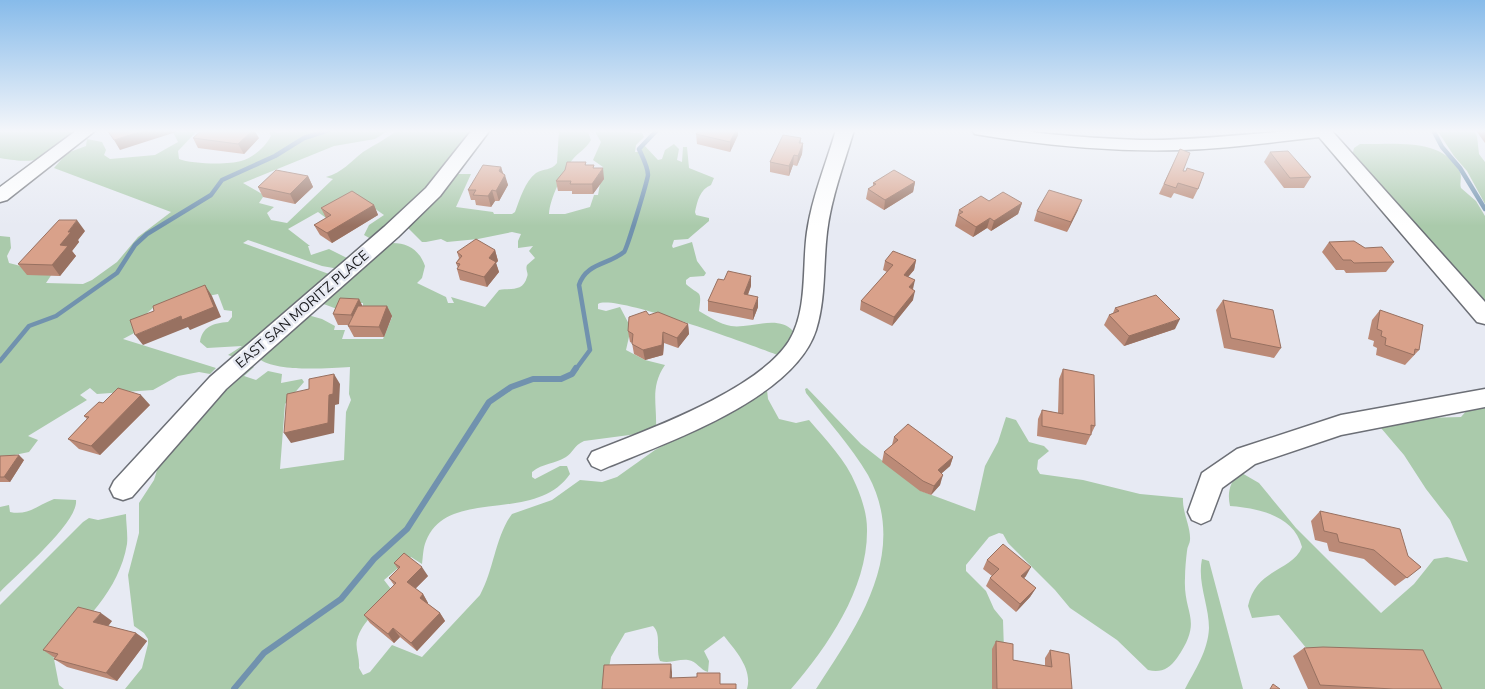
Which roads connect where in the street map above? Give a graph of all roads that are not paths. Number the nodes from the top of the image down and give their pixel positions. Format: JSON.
{"nodes":[{"id":1,"x":45,"y":162,"type":"edge"},
{"id":2,"x":456,"y":162,"type":"edge"},
{"id":3,"x":835,"y":162,"type":"edge"},
{"id":4,"x":1350,"y":162,"type":"edge"},
{"id":5,"x":0,"y":196,"type":"edge"},
{"id":6,"x":1485,"y":316,"type":"edge"},
{"id":7,"x":1485,"y":398,"type":"edge"},
{"id":8,"x":601,"y":459,"type":"dead end"},
{"id":9,"x":123,"y":489,"type":"dead end"},
{"id":10,"x":1201,"y":512,"type":"dead end"}],
"edges":[{"from":1,"to":5,"type":"street"},
{"from":2,"to":9,"type":"street","name":"EAST SAN MORITZ PLACE"},
{"from":3,"to":8,"type":"street"},
{"from":4,"to":6,"type":"street"},
{"from":7,"to":10,"type":"street"}]}
